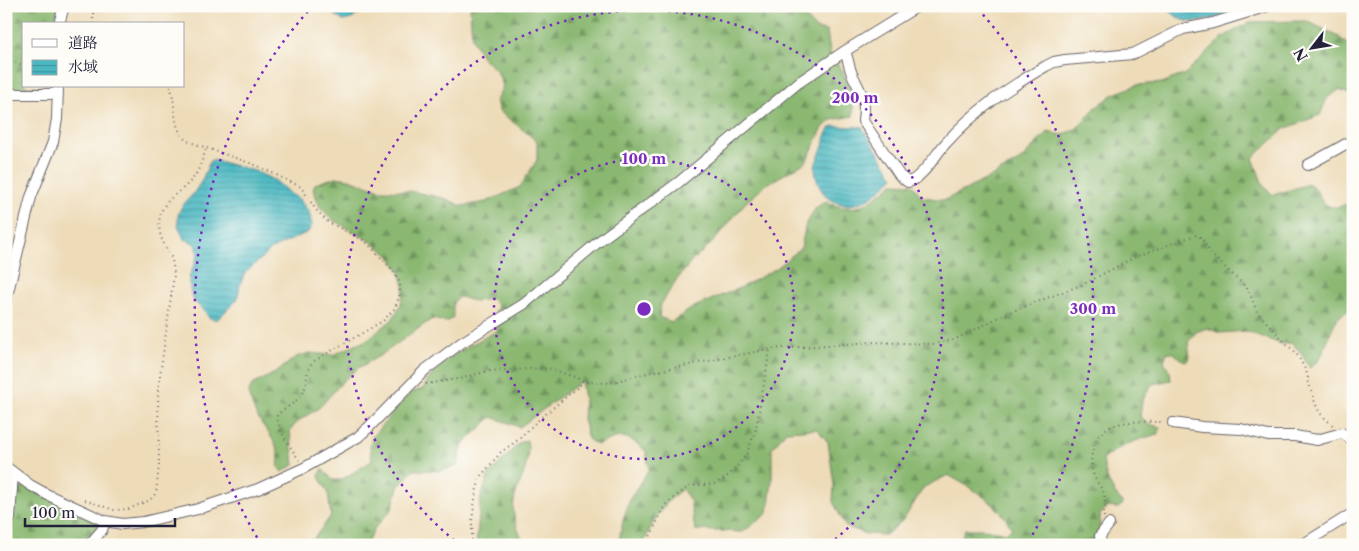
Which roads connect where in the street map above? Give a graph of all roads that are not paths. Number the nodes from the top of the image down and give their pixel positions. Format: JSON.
{"nodes":[{"id":1,"x":64,"y":6,"type":"edge"},
{"id":2,"x":918,"y":6,"type":"edge"},
{"id":3,"x":1268,"y":6,"type":"edge"},
{"id":4,"x":60,"y":22,"type":"edge"},
{"id":5,"x":845,"y":51,"type":"junction"},
{"id":6,"x":58,"y":90,"type":"edge"},
{"id":7,"x":6,"y":94,"type":"edge"},
{"id":8,"x":1353,"y":140,"type":"edge"},
{"id":9,"x":1308,"y":165,"type":"dead end"},
{"id":10,"x":6,"y":300,"type":"edge"},
{"id":11,"x":1173,"y":423,"type":"road end"},
{"id":12,"x":1353,"y":440,"type":"edge"},
{"id":13,"x":9,"y":470,"type":"edge"},
{"id":14,"x":1353,"y":513,"type":"edge"},
{"id":15,"x":105,"y":521,"type":"junction"},
{"id":16,"x":1109,"y":524,"type":"road end"},
{"id":17,"x":6,"y":529,"type":"edge"},
{"id":18,"x":89,"y":545,"type":"edge"},
{"id":19,"x":1100,"y":545,"type":"edge"},
{"id":20,"x":1302,"y":545,"type":"edge"}],
"edges":[{"from":1,"to":4,"type":"street"},
{"from":2,"to":5,"type":"street"},
{"from":3,"to":5,"type":"street"},
{"from":5,"to":15,"type":"street"},
{"from":6,"to":7,"type":"street"},
{"from":6,"to":10,"type":"street"},
{"from":8,"to":9,"type":"street"},
{"from":11,"to":12,"type":"street"},
{"from":13,"to":15,"type":"street"},
{"from":13,"to":17,"type":"street"},
{"from":14,"to":20,"type":"street"},
{"from":15,"to":18,"type":"street"},
{"from":16,"to":19,"type":"street"}]}
